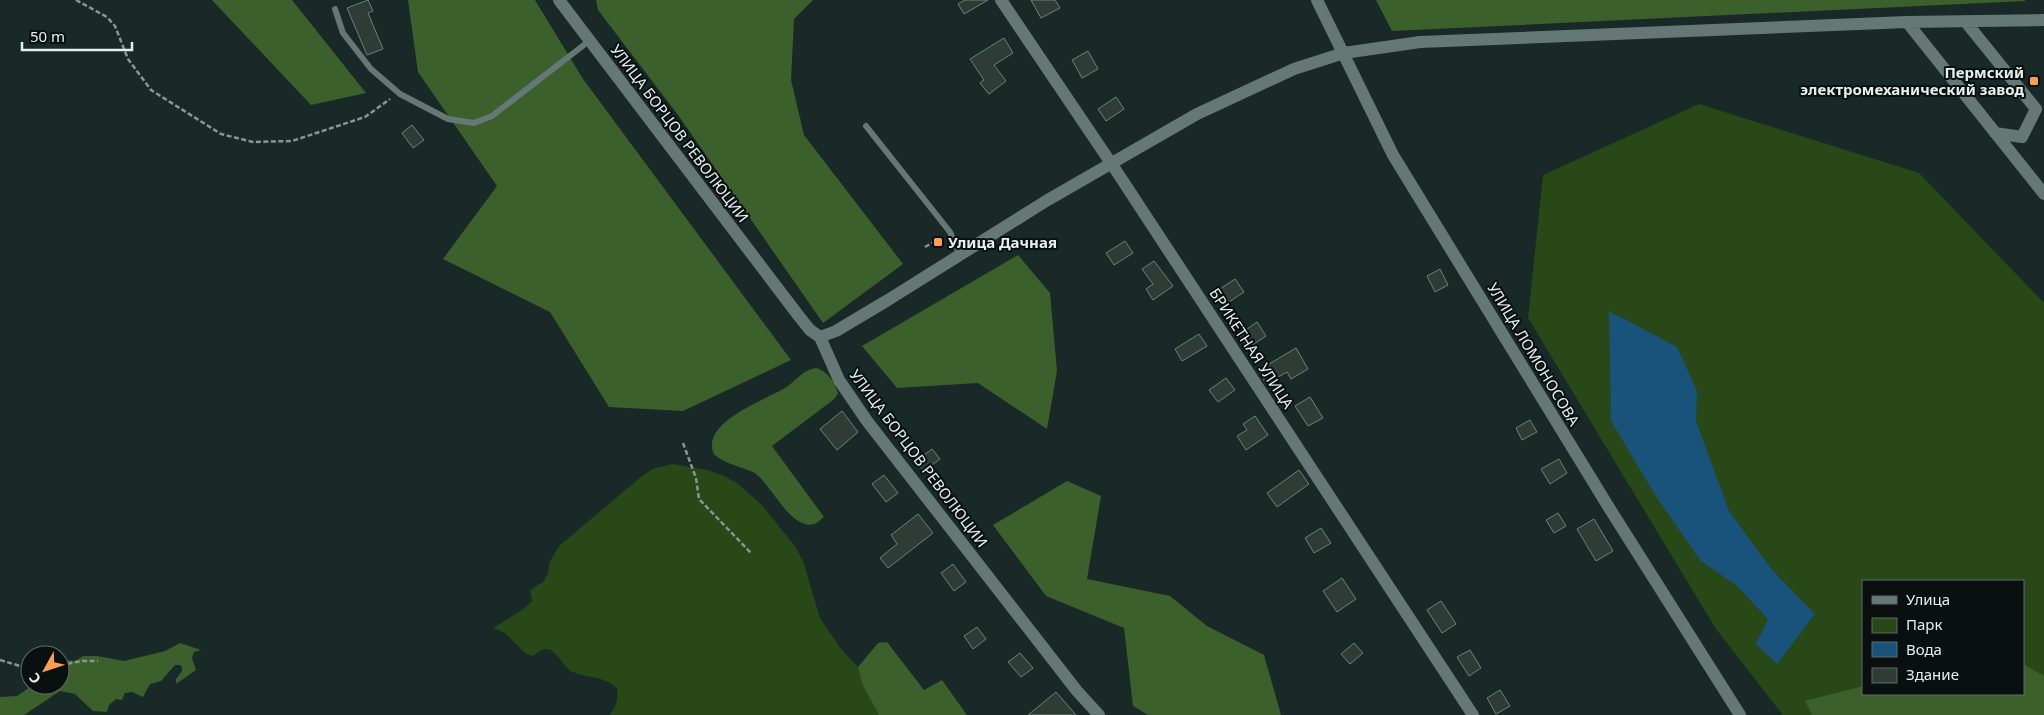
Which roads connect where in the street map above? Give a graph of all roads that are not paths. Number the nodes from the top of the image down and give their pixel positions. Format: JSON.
{"nodes":[{"id":1,"x":559,"y":0,"type":"edge"},
{"id":2,"x":1001,"y":0,"type":"edge"},
{"id":3,"x":1317,"y":0,"type":"edge"},
{"id":4,"x":335,"y":9,"type":"dead end"},
{"id":5,"x":2044,"y":20,"type":"edge"},
{"id":6,"x":1965,"y":21,"type":"junction"},
{"id":7,"x":1907,"y":22,"type":"junction"},
{"id":8,"x":589,"y":41,"type":"junction"},
{"id":9,"x":1344,"y":53,"type":"junction"},
{"id":10,"x":866,"y":126,"type":"dead end"},
{"id":11,"x":1995,"y":133,"type":"junction"},
{"id":12,"x":1110,"y":164,"type":"junction"},
{"id":13,"x":2044,"y":194,"type":"edge"},
{"id":14,"x":960,"y":255,"type":"junction"},
{"id":15,"x":820,"y":337,"type":"junction"},
{"id":16,"x":1099,"y":715,"type":"edge"},
{"id":17,"x":1473,"y":715,"type":"edge"},
{"id":18,"x":1740,"y":715,"type":"edge"}],
"edges":[{"from":1,"to":8,"type":"street","name":"УЛИЦА БОРЦОВ РЕВОЛЮЦИИ"},
{"from":2,"to":12,"type":"street","name":"БРИКЕТНАЯ УЛИЦА"},
{"from":3,"to":9,"type":"street","name":"УЛИЦА ЛОМОНОСОВА"},
{"from":4,"to":8,"type":"lane"},
{"from":5,"to":6,"type":"street"},
{"from":6,"to":7,"type":"street"},
{"from":6,"to":11,"type":"street"},
{"from":7,"to":9,"type":"street"},
{"from":7,"to":11,"type":"street"},
{"from":8,"to":15,"type":"street","name":"УЛИЦА БОРЦОВ РЕВОЛЮЦИИ"},
{"from":9,"to":12,"type":"street"},
{"from":9,"to":18,"type":"street","name":"УЛИЦА ЛОМОНОСОВА"},
{"from":10,"to":14,"type":"lane"},
{"from":11,"to":13,"type":"street"},
{"from":12,"to":14,"type":"street"},
{"from":12,"to":17,"type":"street","name":"БРИКЕТНАЯ УЛИЦА"},
{"from":14,"to":15,"type":"street"},
{"from":15,"to":16,"type":"street","name":"УЛИЦА БОРЦОВ РЕВОЛЮЦИИ"}]}
